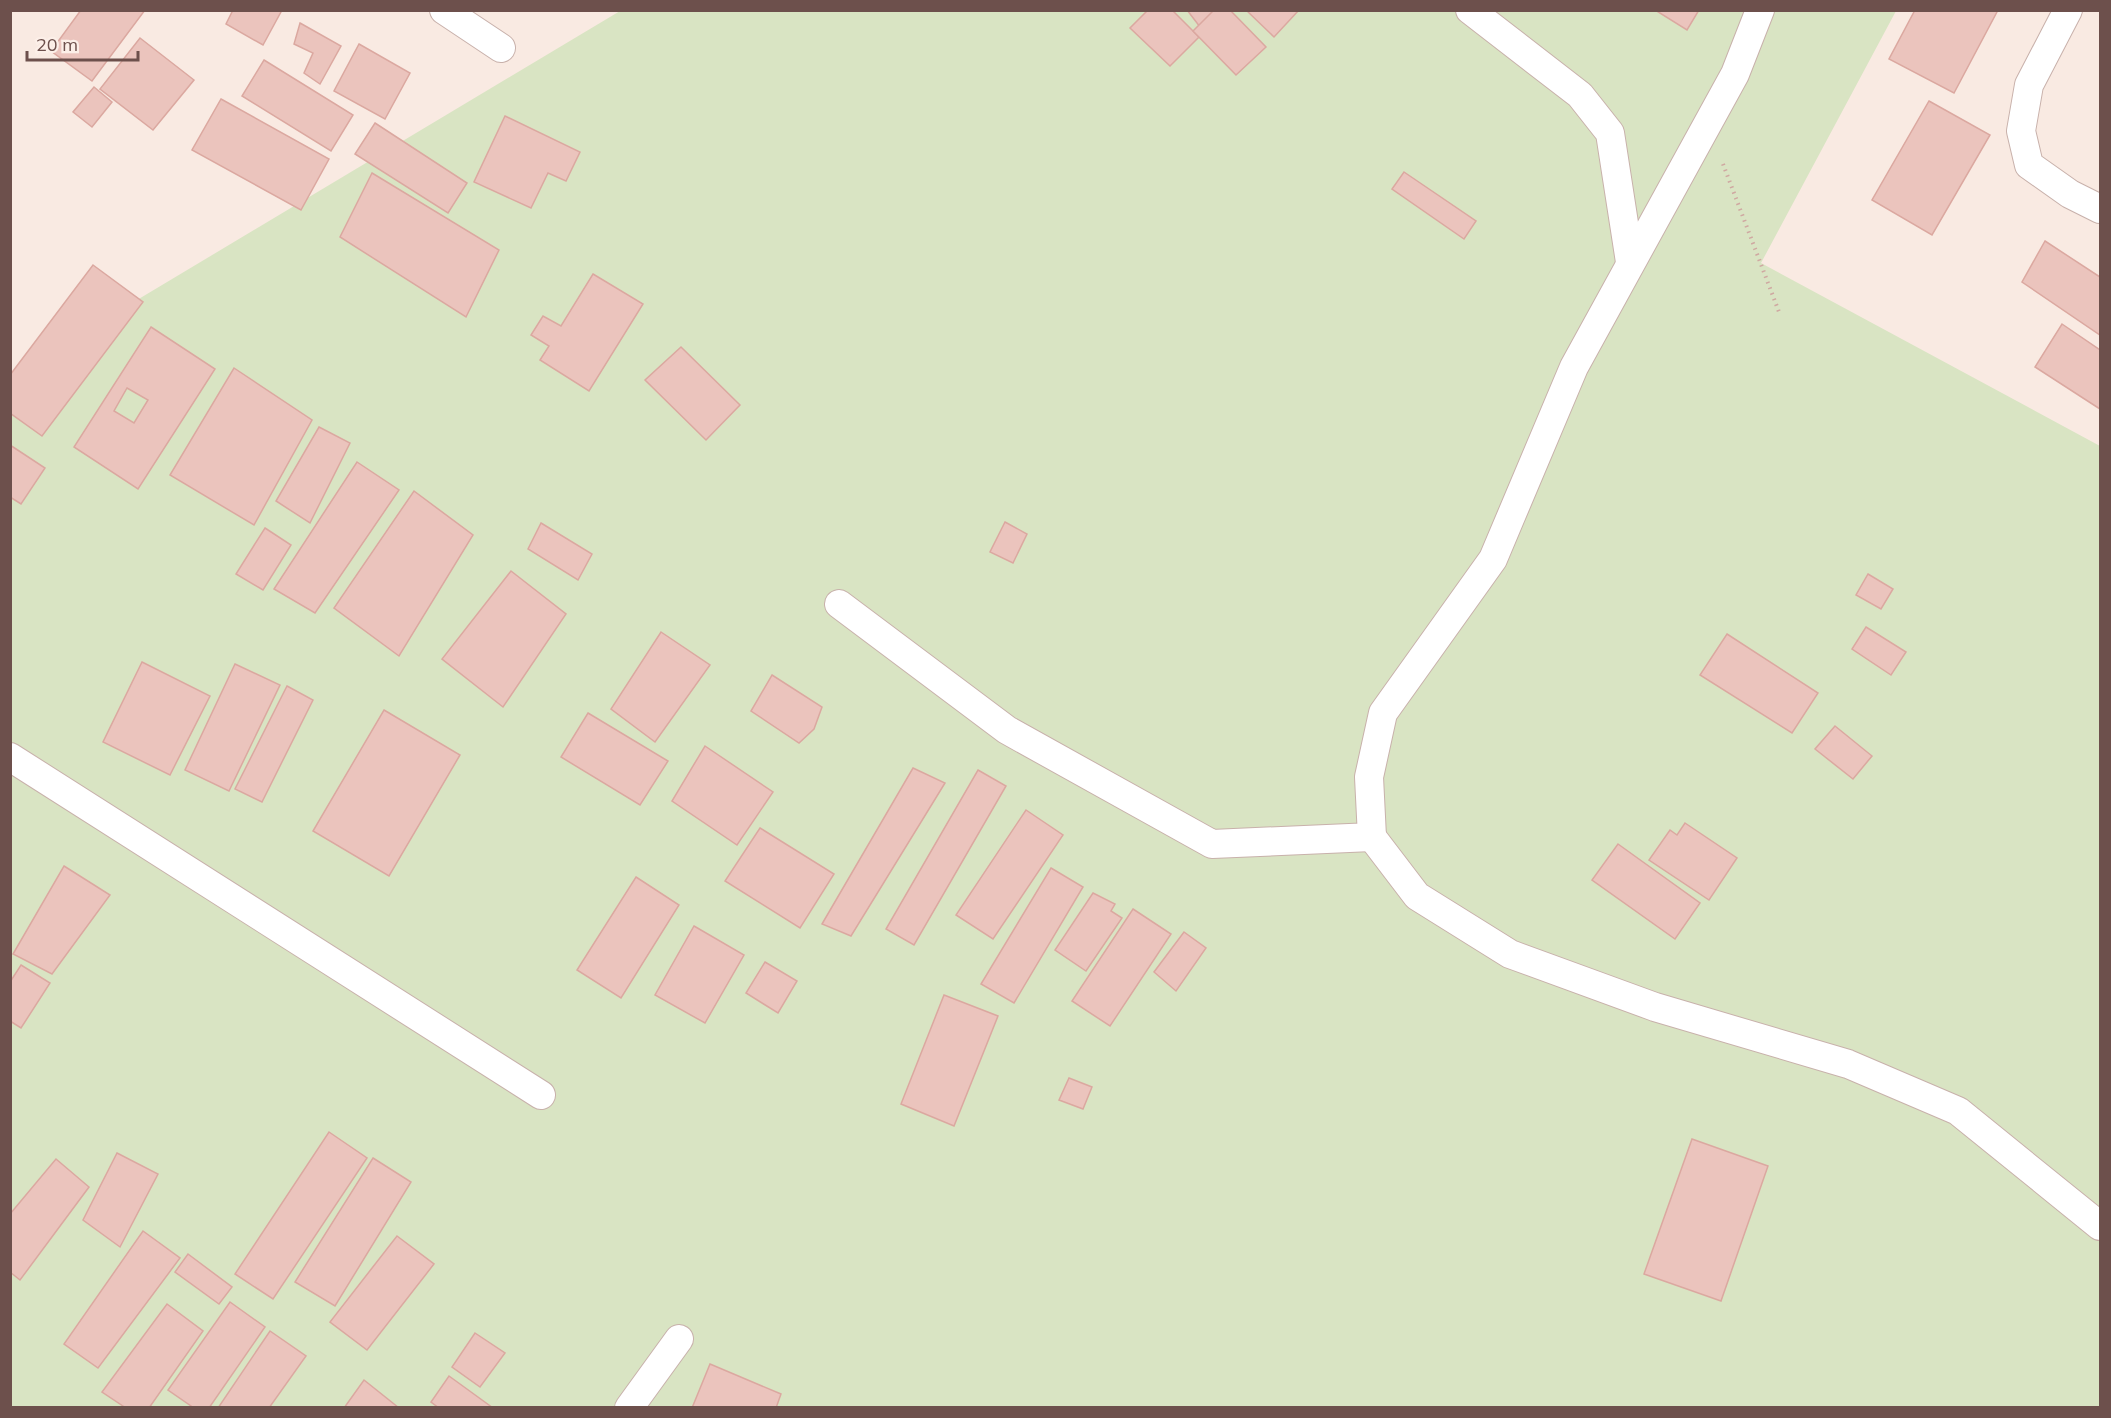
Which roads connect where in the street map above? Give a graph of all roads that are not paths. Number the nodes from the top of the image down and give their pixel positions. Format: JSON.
{"nodes":[{"id":1,"x":444,"y":10,"type":"edge"},
{"id":2,"x":1470,"y":10,"type":"edge"},
{"id":3,"x":1760,"y":10,"type":"edge"},
{"id":4,"x":2068,"y":10,"type":"edge"},
{"id":5,"x":501,"y":48,"type":"dead end"},
{"id":6,"x":2100,"y":209,"type":"edge"},
{"id":7,"x":1630,"y":262,"type":"junction"},
{"id":8,"x":839,"y":604,"type":"dead end"},
{"id":9,"x":10,"y":757,"type":"edge"},
{"id":10,"x":1372,"y":837,"type":"junction"},
{"id":11,"x":541,"y":1095,"type":"dead end"},
{"id":12,"x":2100,"y":1226,"type":"edge"},
{"id":13,"x":680,"y":1339,"type":"dead end"},
{"id":14,"x":629,"y":1407,"type":"edge"}],
"edges":[{"from":1,"to":5,"type":"street"},
{"from":2,"to":7,"type":"street"},
{"from":3,"to":7,"type":"street"},
{"from":4,"to":6,"type":"street"},
{"from":7,"to":10,"type":"street"},
{"from":8,"to":10,"type":"street"},
{"from":9,"to":11,"type":"street"},
{"from":10,"to":12,"type":"street"},
{"from":13,"to":14,"type":"street"}]}
